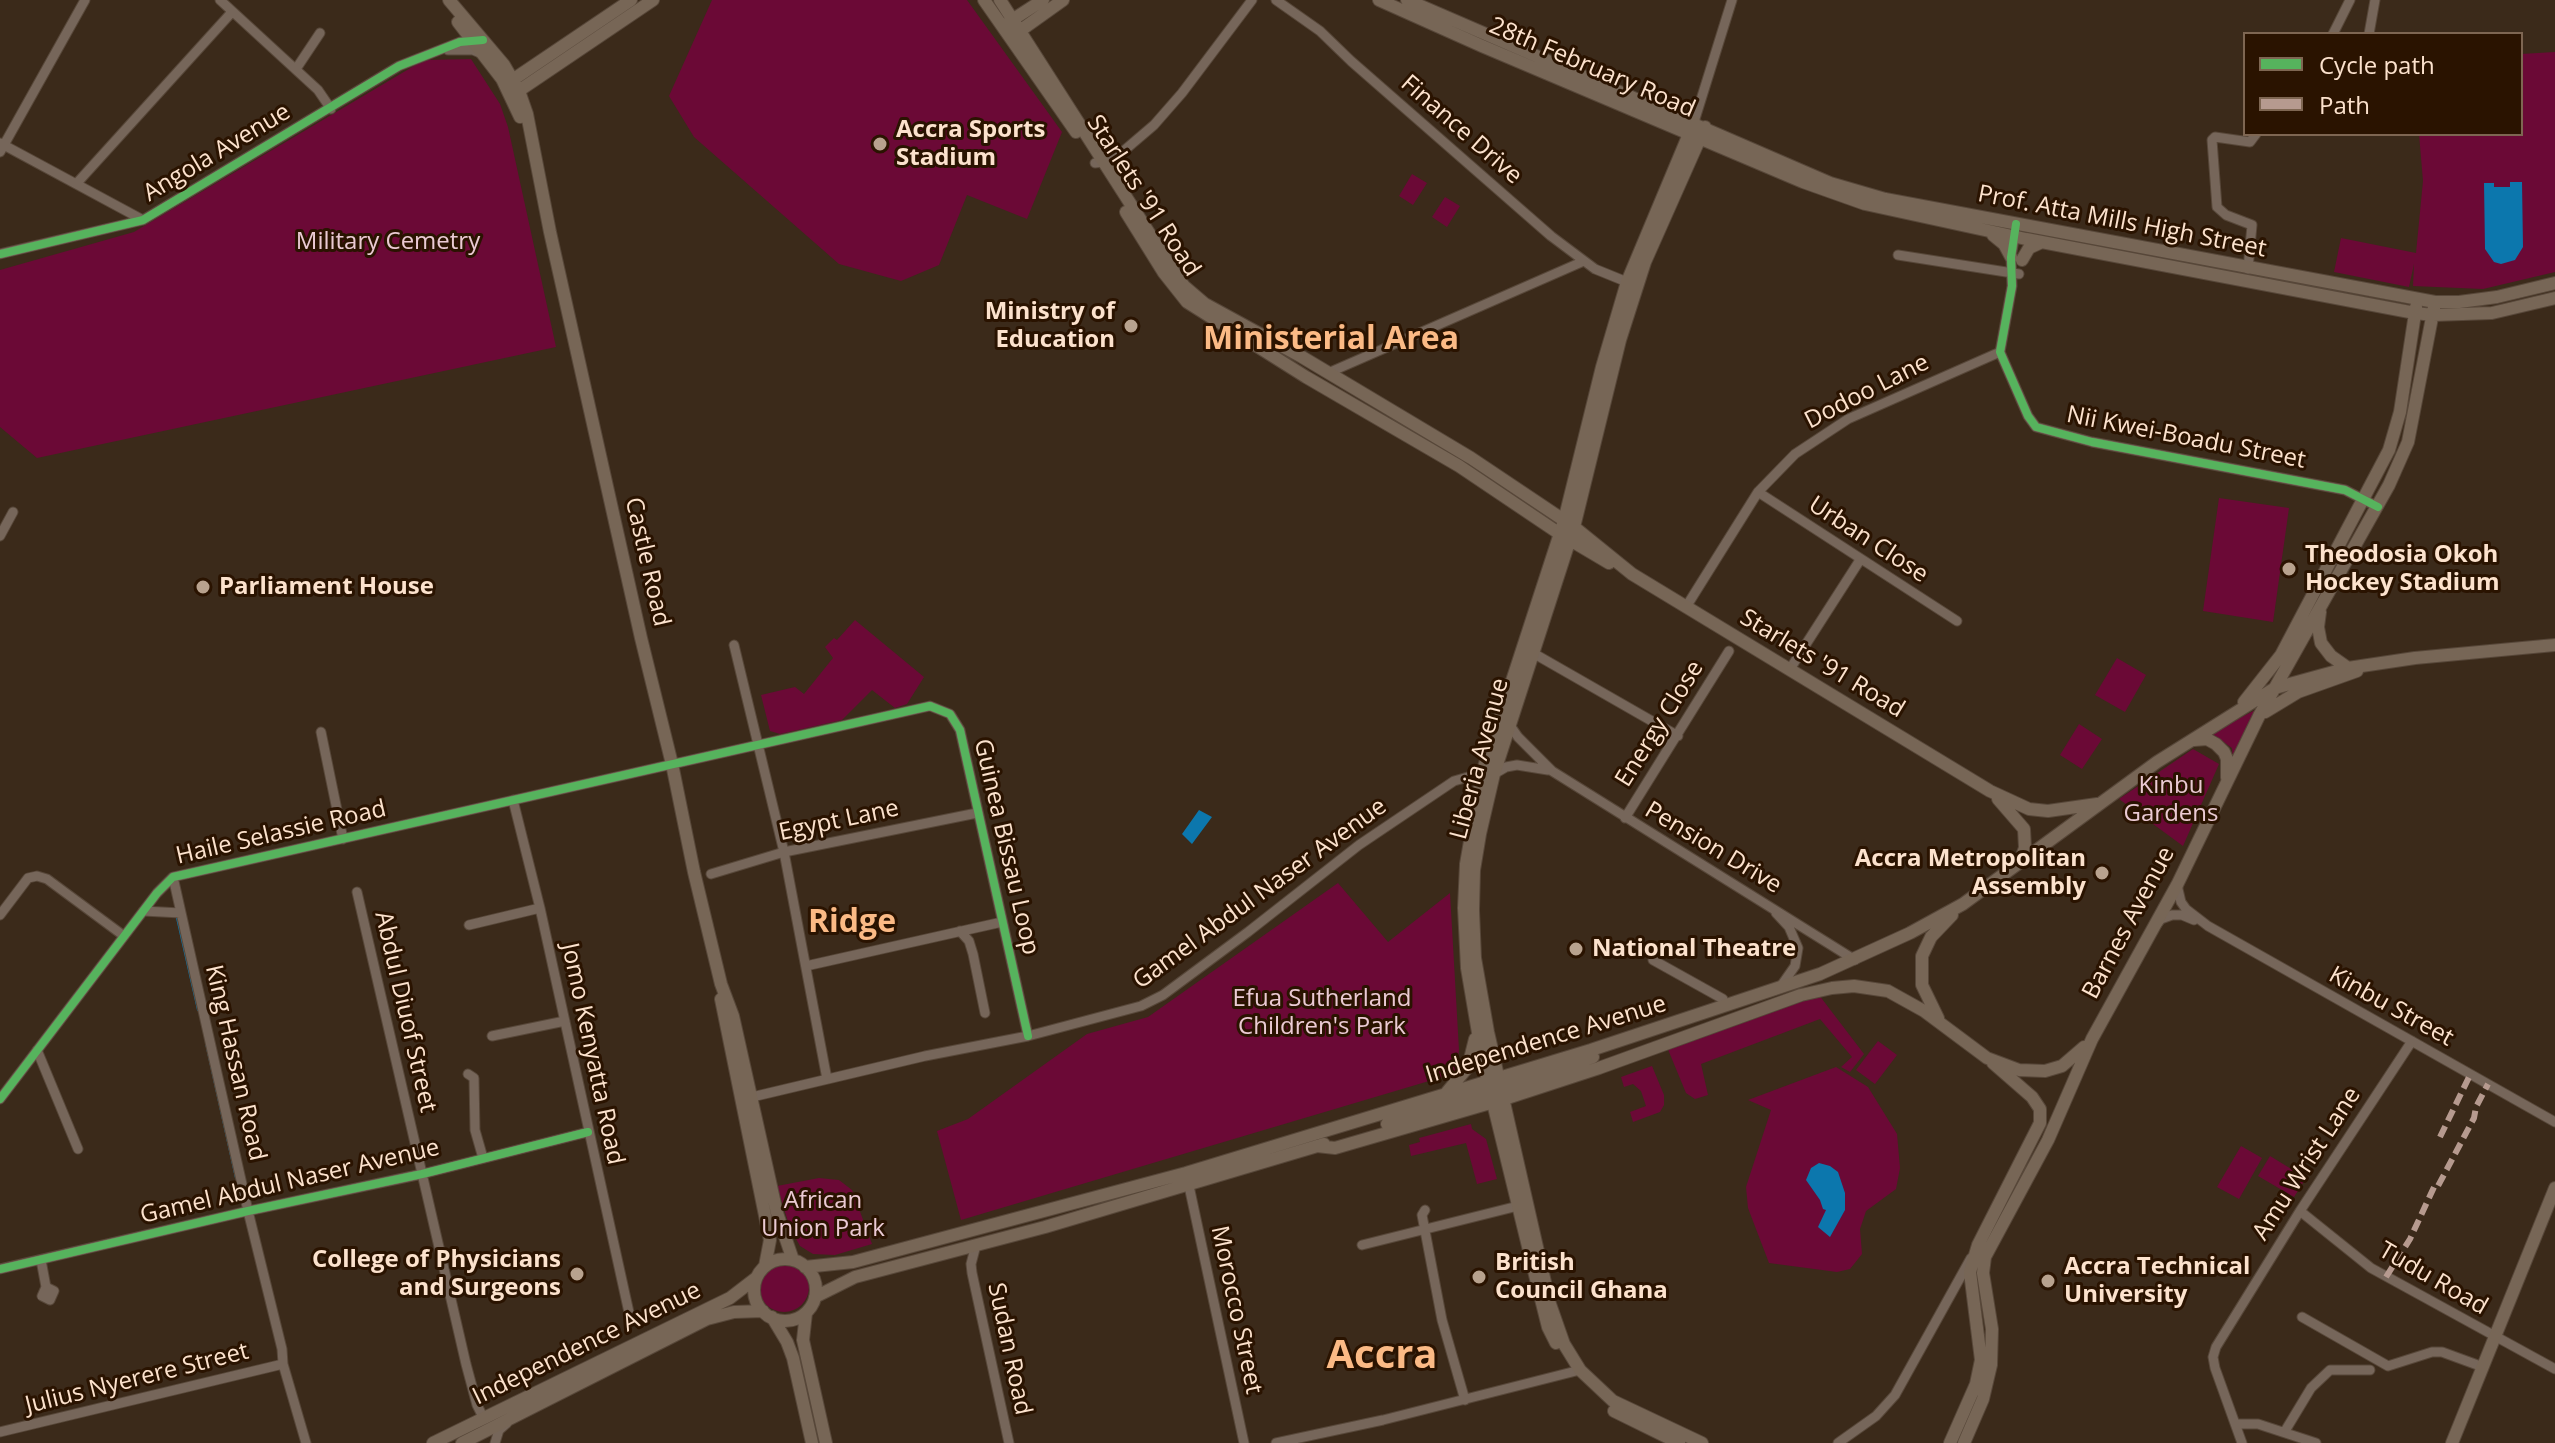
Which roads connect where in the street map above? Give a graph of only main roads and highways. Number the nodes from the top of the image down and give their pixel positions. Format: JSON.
{"nodes":[{"id":1,"x":442,"y":0,"type":"edge"},
{"id":2,"x":449,"y":0,"type":"edge"},
{"id":3,"x":631,"y":0,"type":"edge"},
{"id":4,"x":653,"y":0,"type":"edge"},
{"id":5,"x":984,"y":0,"type":"edge"},
{"id":6,"x":1043,"y":0,"type":"edge"},
{"id":7,"x":1063,"y":0,"type":"edge"},
{"id":8,"x":1379,"y":0,"type":"edge"},
{"id":9,"x":1407,"y":0,"type":"edge"},
{"id":10,"x":1424,"y":4,"type":"edge"},
{"id":11,"x":1005,"y":14,"type":"edge"},
{"id":12,"x":1035,"y":21,"type":"junction"},
{"id":13,"x":1016,"y":34,"type":"junction"},
{"id":14,"x":478,"y":40,"type":"junction"},
{"id":15,"x":1030,"y":44,"type":"junction"},
{"id":16,"x":504,"y":65,"type":"junction"},
{"id":17,"x":536,"y":72,"type":"junction"},
{"id":18,"x":512,"y":88,"type":"junction"},
{"id":19,"x":527,"y":114,"type":"junction"},
{"id":20,"x":1669,"y":123,"type":"junction"},
{"id":21,"x":1701,"y":132,"type":"junction"},
{"id":22,"x":532,"y":150,"type":"junction"},
{"id":23,"x":1687,"y":153,"type":"junction"},
{"id":24,"x":1100,"y":163,"type":"junction"},
{"id":25,"x":1986,"y":231,"type":"junction"},
{"id":26,"x":2021,"y":232,"type":"junction"},
{"id":27,"x":2042,"y":242,"type":"junction"},
{"id":28,"x":2555,"y":283,"type":"edge"},
{"id":29,"x":2555,"y":298,"type":"edge"},
{"id":30,"x":2416,"y":306,"type":"junction"},
{"id":31,"x":2434,"y":308,"type":"junction"},
{"id":32,"x":1306,"y":377,"type":"junction"},
{"id":33,"x":1349,"y":385,"type":"junction"},
{"id":34,"x":1577,"y":514,"type":"junction"},
{"id":35,"x":1547,"y":526,"type":"junction"},
{"id":36,"x":1567,"y":531,"type":"junction"},
{"id":37,"x":1591,"y":547,"type":"junction"},
{"id":38,"x":1559,"y":556,"type":"junction"},
{"id":39,"x":2321,"y":605,"type":"junction"},
{"id":40,"x":2555,"y":645,"type":"edge"},
{"id":41,"x":2367,"y":666,"type":"junction"},
{"id":42,"x":2348,"y":668,"type":"junction"},
{"id":43,"x":2275,"y":688,"type":"junction"},
{"id":44,"x":2237,"y":710,"type":"junction"},
{"id":45,"x":2259,"y":716,"type":"junction"},
{"id":46,"x":2186,"y":742,"type":"junction"},
{"id":47,"x":1488,"y":774,"type":"junction"},
{"id":48,"x":2227,"y":781,"type":"junction"},
{"id":49,"x":1990,"y":791,"type":"junction"},
{"id":50,"x":2100,"y":804,"type":"junction"},
{"id":51,"x":2019,"y":863,"type":"junction"},
{"id":52,"x":1963,"y":904,"type":"junction"},
{"id":53,"x":721,"y":984,"type":"junction"},
{"id":54,"x":1942,"y":1024,"type":"junction"},
{"id":55,"x":1477,"y":1028,"type":"junction"},
{"id":56,"x":2092,"y":1039,"type":"junction"},
{"id":57,"x":1987,"y":1058,"type":"junction"},
{"id":58,"x":1495,"y":1090,"type":"junction"},
{"id":59,"x":1444,"y":1095,"type":"junction"},
{"id":60,"x":2555,"y":1188,"type":"edge"},
{"id":61,"x":793,"y":1260,"type":"junction"},
{"id":62,"x":765,"y":1266,"type":"junction"},
{"id":63,"x":805,"y":1267,"type":"junction"},
{"id":64,"x":756,"y":1278,"type":"junction"},
{"id":65,"x":815,"y":1297,"type":"junction"},
{"id":66,"x":806,"y":1313,"type":"junction"},
{"id":67,"x":768,"y":1314,"type":"junction"},
{"id":68,"x":1577,"y":1372,"type":"junction"},
{"id":69,"x":464,"y":1442,"type":"edge"},
{"id":70,"x":433,"y":1443,"type":"edge"},
{"id":71,"x":812,"y":1443,"type":"edge"},
{"id":72,"x":826,"y":1443,"type":"edge"},
{"id":73,"x":1679,"y":1443,"type":"edge"},
{"id":74,"x":1702,"y":1443,"type":"edge"},
{"id":75,"x":1950,"y":1443,"type":"edge"},
{"id":76,"x":1964,"y":1443,"type":"edge"},
{"id":77,"x":2452,"y":1443,"type":"edge"}],
"edges":[{"from":1,"to":14,"type":"main road"},
{"from":2,"to":14,"type":"main road"},
{"from":3,"to":17,"type":"main road"},
{"from":4,"to":17,"type":"main road"},
{"from":5,"to":11,"type":"main road","name":"Starlets '91 Road"},
{"from":6,"to":11,"type":"main road"},
{"from":7,"to":12,"type":"main road"},
{"from":8,"to":20,"type":"main road","name":"28th February Road"},
{"from":9,"to":10,"type":"main road","name":"28th February Road"},
{"from":10,"to":21,"type":"main road","name":"28th February Road"},
{"from":11,"to":13,"type":"main road","name":"Starlets '91 Road"},
{"from":12,"to":13,"type":"main road"},
{"from":12,"to":15,"type":"main road"},
{"from":13,"to":15,"type":"main road","name":"Starlets '91 Road"},
{"from":13,"to":24,"type":"main road","name":"Starlets '91 Road"},
{"from":14,"to":16,"type":"main road"},
{"from":14,"to":18,"type":"main road"},
{"from":15,"to":24,"type":"main road","name":"Starlets '91 Road"},
{"from":16,"to":17,"type":"main road"},
{"from":16,"to":18,"type":"main road"},
{"from":17,"to":18,"type":"main road"},
{"from":17,"to":19,"type":"main road"},
{"from":18,"to":19,"type":"main road","name":"Castle Road"},
{"from":18,"to":22,"type":"main road","name":"Castle Road"},
{"from":19,"to":22,"type":"main road","name":"Castle Road"},
{"from":20,"to":21,"type":"main road","name":"28th February Road"},
{"from":20,"to":23,"type":"main road"},
{"from":21,"to":23,"type":"main road","name":"Liberia Avenue"},
{"from":21,"to":23,"type":"main road"},
{"from":21,"to":25,"type":"main road","name":"Prof. Atta Mills High Street"},
{"from":21,"to":26,"type":"main road","name":"Prof. Atta Mills High Street"},
{"from":22,"to":53,"type":"main road","name":"Castle Road"},
{"from":23,"to":34,"type":"main road","name":"Liberia Avenue"},
{"from":23,"to":36,"type":"main road","name":"Liberia Avenue"},
{"from":24,"to":32,"type":"main road","name":"Starlets '91 Road"},
{"from":24,"to":33,"type":"main road","name":"Starlets '91 Road"},
{"from":25,"to":26,"type":"main road","name":"Prof. Atta Mills High Street"},
{"from":25,"to":27,"type":"main road"},
{"from":26,"to":27,"type":"main road","name":"Prof. Atta Mills High Street"},
{"from":26,"to":30,"type":"main road","name":"Prof. Atta Mills High Street"},
{"from":27,"to":30,"type":"main road","name":"Prof. Atta Mills High Street"},
{"from":28,"to":31,"type":"main road","name":"Prof. Atta Mills High Street"},
{"from":29,"to":31,"type":"main road","name":"Prof. Atta Mills High Street"},
{"from":30,"to":31,"type":"main road","name":"Prof. Atta Mills High Street"},
{"from":30,"to":44,"type":"main road"},
{"from":31,"to":39,"type":"main road","name":"Barnes Avenue"},
{"from":32,"to":33,"type":"main road"},
{"from":32,"to":35,"type":"main road","name":"Starlets '91 Road"},
{"from":33,"to":36,"type":"main road","name":"Starlets '91 Road"},
{"from":34,"to":36,"type":"main road","name":"Liberia Avenue"},
{"from":34,"to":37,"type":"main road"},
{"from":35,"to":36,"type":"main road","name":"Starlets '91 Road"},
{"from":35,"to":38,"type":"main road"},
{"from":36,"to":37,"type":"main road","name":"Starlets '91 Road"},
{"from":36,"to":38,"type":"main road","name":"Liberia Avenue"},
{"from":37,"to":38,"type":"main road"},
{"from":37,"to":49,"type":"main road","name":"Starlets '91 Road"},
{"from":38,"to":47,"type":"main road","name":"Liberia Avenue"},
{"from":38,"to":47,"type":"main road","name":"Liberia Avenue"},
{"from":39,"to":42,"type":"main road"},
{"from":39,"to":43,"type":"main road","name":"Barnes Avenue"},
{"from":40,"to":41,"type":"main road"},
{"from":41,"to":42,"type":"main road"},
{"from":41,"to":45,"type":"main road"},
{"from":42,"to":43,"type":"main road"},
{"from":43,"to":44,"type":"main road"},
{"from":43,"to":45,"type":"main road","name":"Barnes Avenue"},
{"from":44,"to":46,"type":"main road","name":"Independence Avenue"},
{"from":45,"to":48,"type":"main road","name":"Barnes Avenue"},
{"from":46,"to":48,"type":"main road"},
{"from":46,"to":50,"type":"main road","name":"Independence Avenue"},
{"from":47,"to":55,"type":"main road","name":"Liberia Avenue"},
{"from":47,"to":58,"type":"main road","name":"Liberia Avenue"},
{"from":48,"to":56,"type":"main road","name":"Barnes Avenue"},
{"from":49,"to":50,"type":"main road","name":"Starlets '91 Road"},
{"from":49,"to":51,"type":"main road","name":"Starlets '91 Road"},
{"from":50,"to":51,"type":"main road","name":"Independence Avenue"},
{"from":51,"to":52,"type":"main road","name":"Independence Avenue"},
{"from":52,"to":54,"type":"main road"},
{"from":52,"to":58,"type":"main road","name":"Independence Avenue"},
{"from":53,"to":61,"type":"main road","name":"Castle Road"},
{"from":53,"to":62,"type":"main road","name":"Castle Road"},
{"from":54,"to":57,"type":"main road","name":"Independence Avenue"},
{"from":54,"to":58,"type":"main road","name":"Independence Avenue"},
{"from":55,"to":58,"type":"main road","name":"Liberia Avenue"},
{"from":55,"to":59,"type":"main road"},
{"from":56,"to":57,"type":"main road","name":"Independence Avenue"},
{"from":56,"to":76,"type":"main road","name":"Barnes Avenue"},
{"from":57,"to":75,"type":"main road"},
{"from":58,"to":59,"type":"main road","name":"Independence Avenue"},
{"from":58,"to":65,"type":"main road"},
{"from":58,"to":68,"type":"main road","name":"Liberia Avenue"},
{"from":58,"to":68,"type":"main road","name":"Liberia Avenue"},
{"from":59,"to":63,"type":"main road","name":"Independence Avenue"},
{"from":60,"to":77,"type":"main road"},
{"from":61,"to":62,"type":"main road"},
{"from":61,"to":63,"type":"main road"},
{"from":62,"to":64,"type":"main road"},
{"from":63,"to":65,"type":"main road"},
{"from":64,"to":67,"type":"main road"},
{"from":64,"to":70,"type":"main road","name":"Independence Avenue"},
{"from":65,"to":66,"type":"main road"},
{"from":66,"to":67,"type":"main road"},
{"from":66,"to":72,"type":"main road"},
{"from":67,"to":69,"type":"main road","name":"Independence Avenue"},
{"from":67,"to":71,"type":"main road"},
{"from":68,"to":73,"type":"main road","name":"Liberia Avenue"},
{"from":68,"to":74,"type":"main road","name":"Liberia Avenue"}]}
